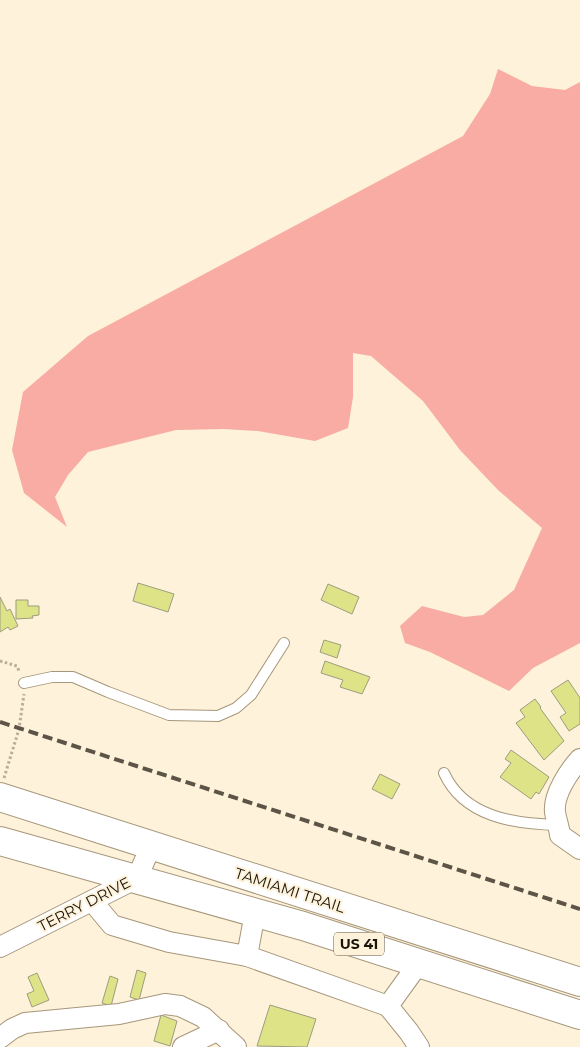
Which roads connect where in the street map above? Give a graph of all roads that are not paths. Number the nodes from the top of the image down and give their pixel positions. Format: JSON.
{"nodes":[{"id":1,"x":284,"y":643,"type":"dead end"},
{"id":2,"x":24,"y":683,"type":"road end"},
{"id":3,"x":580,"y":759,"type":"edge"},
{"id":4,"x":444,"y":773,"type":"dead end"},
{"id":5,"x":1,"y":789,"type":"edge"},
{"id":6,"x":558,"y":825,"type":"junction"},
{"id":7,"x":0,"y":841,"type":"edge"},
{"id":8,"x":151,"y":846,"type":"junction"},
{"id":9,"x":580,"y":849,"type":"edge"},
{"id":10,"x":137,"y":878,"type":"junction"},
{"id":11,"x":92,"y":901,"type":"junction"},
{"id":12,"x":255,"y":912,"type":"junction"},
{"id":13,"x":0,"y":946,"type":"edge"},
{"id":14,"x":247,"y":956,"type":"junction"},
{"id":15,"x":419,"y":963,"type":"junction"},
{"id":16,"x":580,"y":982,"type":"edge"},
{"id":17,"x":388,"y":1006,"type":"junction"},
{"id":18,"x":580,"y":1015,"type":"edge"},
{"id":19,"x":219,"y":1030,"type":"junction"},
{"id":20,"x":0,"y":1038,"type":"edge"},
{"id":21,"x":183,"y":1047,"type":"edge"},
{"id":22,"x":236,"y":1047,"type":"edge"},
{"id":23,"x":419,"y":1047,"type":"edge"}],
"edges":[{"from":1,"to":2,"type":"lane"},
{"from":3,"to":6,"type":"street"},
{"from":4,"to":6,"type":"lane"},
{"from":5,"to":8,"type":"main road","name":"TAMIAMI TRAIL","number":"US 41"},
{"from":6,"to":9,"type":"street"},
{"from":7,"to":10,"type":"main road","name":"TAMIAMI TRAIL","number":"US 41"},
{"from":8,"to":10,"type":"street","name":"TERRY DRIVE"},
{"from":8,"to":16,"type":"main road","name":"TAMIAMI TRAIL","number":"US 41"},
{"from":10,"to":11,"type":"street","name":"TERRY DRIVE"},
{"from":10,"to":12,"type":"main road","name":"TAMIAMI TRAIL","number":"US 41"},
{"from":11,"to":13,"type":"street","name":"TERRY DRIVE"},
{"from":11,"to":14,"type":"street"},
{"from":12,"to":14,"type":"street"},
{"from":12,"to":15,"type":"main road","name":"TAMIAMI TRAIL","number":"US 41"},
{"from":14,"to":17,"type":"street"},
{"from":15,"to":17,"type":"street"},
{"from":15,"to":18,"type":"main road","name":"TAMIAMI TRAIL","number":"US 41"},
{"from":17,"to":23,"type":"street"},
{"from":19,"to":20,"type":"street"},
{"from":19,"to":21,"type":"street"},
{"from":19,"to":22,"type":"street"}]}
